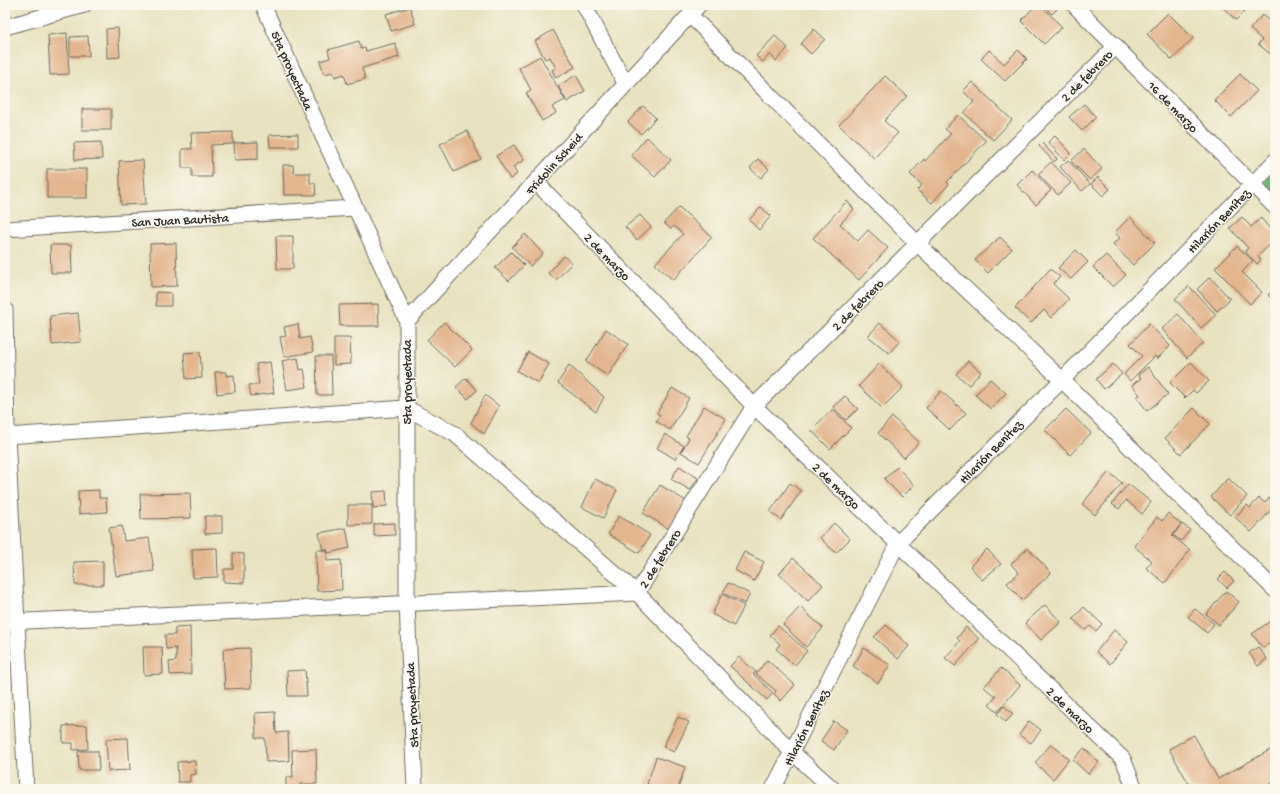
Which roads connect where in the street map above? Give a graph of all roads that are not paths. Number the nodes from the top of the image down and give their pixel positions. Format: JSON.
{"nodes":[{"id":1,"x":84,"y":5,"type":"edge"},
{"id":2,"x":263,"y":5,"type":"edge"},
{"id":3,"x":584,"y":5,"type":"edge"},
{"id":4,"x":1074,"y":5,"type":"edge"},
{"id":5,"x":695,"y":10,"type":"edge"},
{"id":6,"x":5,"y":27,"type":"edge"},
{"id":7,"x":1116,"y":46,"type":"junction"},
{"id":8,"x":625,"y":84,"type":"junction"},
{"id":9,"x":1275,"y":161,"type":"edge"},
{"id":10,"x":536,"y":182,"type":"junction"},
{"id":11,"x":1252,"y":185,"type":"junction"},
{"id":12,"x":1275,"y":207,"type":"edge"},
{"id":13,"x":355,"y":208,"type":"junction"},
{"id":14,"x":5,"y":229,"type":"edge"},
{"id":15,"x":918,"y":244,"type":"junction"},
{"id":16,"x":5,"y":310,"type":"edge"},
{"id":17,"x":407,"y":321,"type":"junction"},
{"id":18,"x":1062,"y":380,"type":"junction"},
{"id":19,"x":754,"y":406,"type":"junction"},
{"id":20,"x":406,"y":408,"type":"junction"},
{"id":21,"x":7,"y":436,"type":"junction"},
{"id":22,"x":898,"y":543,"type":"junction"},
{"id":23,"x":1275,"y":590,"type":"edge"},
{"id":24,"x":637,"y":593,"type":"junction"},
{"id":25,"x":407,"y":604,"type":"junction"},
{"id":26,"x":12,"y":622,"type":"edge"},
{"id":27,"x":793,"y":753,"type":"junction"},
{"id":28,"x":26,"y":789,"type":"edge"},
{"id":29,"x":415,"y":789,"type":"edge"},
{"id":30,"x":773,"y":789,"type":"edge"},
{"id":31,"x":833,"y":789,"type":"edge"},
{"id":32,"x":1135,"y":789,"type":"edge"}],
"edges":[{"from":1,"to":6,"type":"street"},
{"from":2,"to":13,"type":"street","name":"5ta proyectada"},
{"from":3,"to":8,"type":"street"},
{"from":4,"to":7,"type":"street","name":"16 de marzo"},
{"from":5,"to":8,"type":"street","name":"Fridolin Scheid"},
{"from":5,"to":15,"type":"street"},
{"from":7,"to":11,"type":"street","name":"16 de marzo"},
{"from":7,"to":15,"type":"street","name":"2 de febrero"},
{"from":8,"to":10,"type":"street","name":"Fridolin Scheid"},
{"from":9,"to":11,"type":"street","name":"Hilarión Benítez"},
{"from":10,"to":17,"type":"street","name":"Fridolin Scheid"},
{"from":10,"to":19,"type":"street","name":"2 de marzo"},
{"from":11,"to":12,"type":"street","name":"16 de marzo"},
{"from":11,"to":18,"type":"street","name":"Hilarión Benítez"},
{"from":13,"to":14,"type":"street","name":"San Juan Bautista"},
{"from":13,"to":17,"type":"street","name":"5ta proyectada"},
{"from":15,"to":18,"type":"street"},
{"from":15,"to":19,"type":"street","name":"2 de febrero"},
{"from":16,"to":21,"type":"street"},
{"from":17,"to":20,"type":"street","name":"5ta proyectada"},
{"from":18,"to":22,"type":"street","name":"Hilarión Benítez"},
{"from":18,"to":23,"type":"street"},
{"from":19,"to":22,"type":"street","name":"2 de marzo"},
{"from":19,"to":24,"type":"street","name":"2 de febrero"},
{"from":20,"to":21,"type":"street"},
{"from":20,"to":24,"type":"street"},
{"from":20,"to":25,"type":"street","name":"5ta proyectada"},
{"from":21,"to":26,"type":"street"},
{"from":22,"to":27,"type":"street","name":"Hilarión Benítez"},
{"from":22,"to":32,"type":"street","name":"2 de marzo"},
{"from":24,"to":25,"type":"street"},
{"from":24,"to":27,"type":"street"},
{"from":25,"to":26,"type":"street"},
{"from":25,"to":29,"type":"street","name":"5ta proyectada"},
{"from":26,"to":28,"type":"street"},
{"from":27,"to":30,"type":"street","name":"Hilarión Benítez"},
{"from":27,"to":31,"type":"street"}]}
